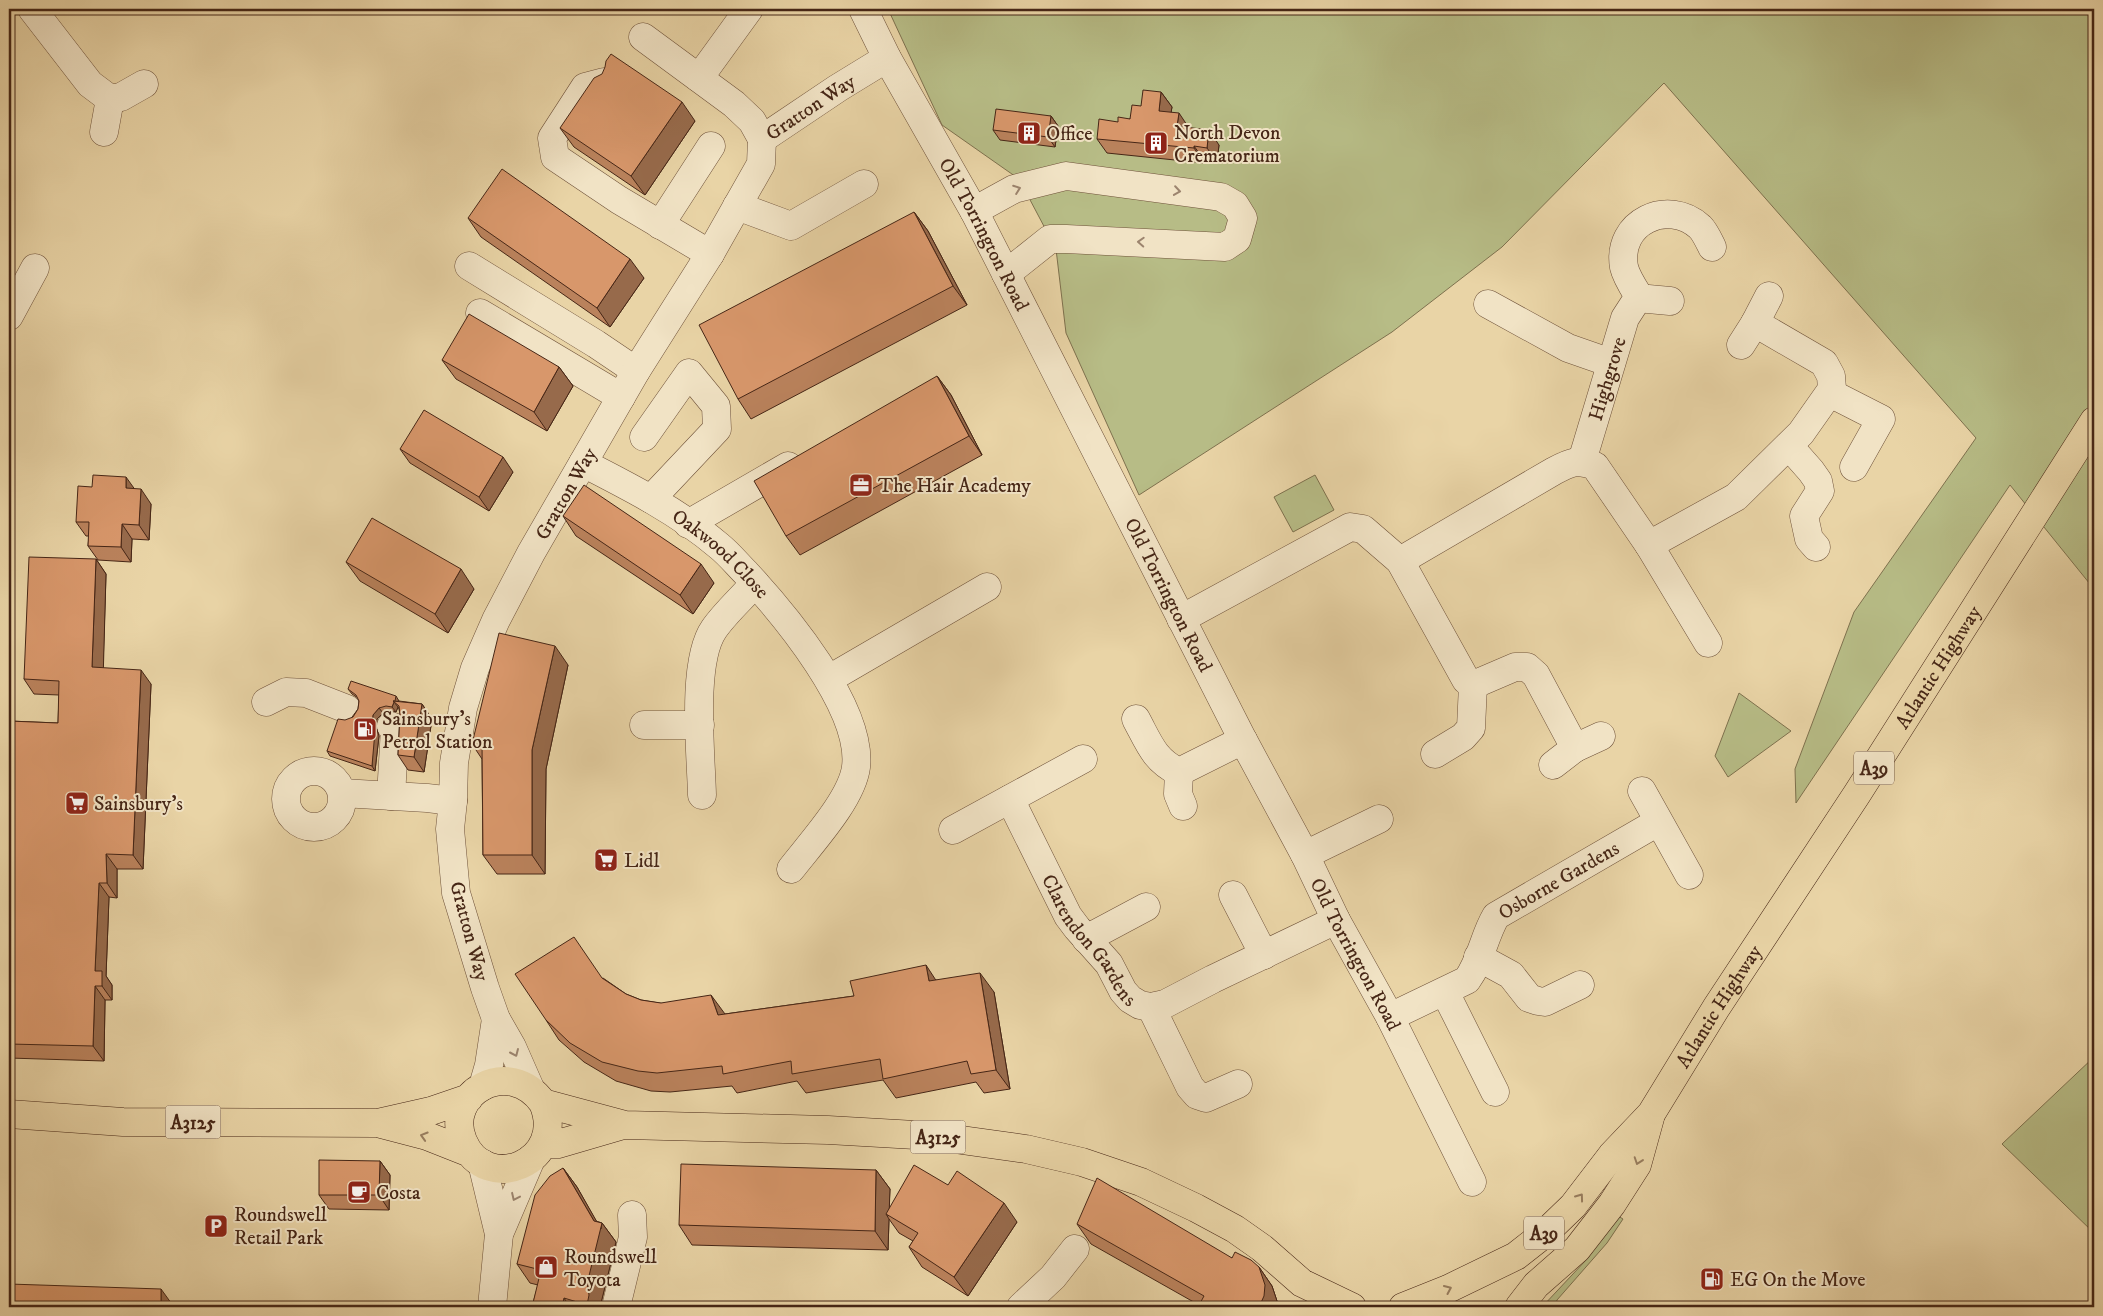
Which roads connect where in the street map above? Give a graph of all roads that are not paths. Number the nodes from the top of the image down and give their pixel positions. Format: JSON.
{"nodes":[{"id":1,"x":32,"y":9,"type":"edge"},
{"id":2,"x":749,"y":9,"type":"edge"},
{"id":3,"x":863,"y":9,"type":"edge"},
{"id":4,"x":643,"y":38,"type":"dead end"},
{"id":5,"x":887,"y":58,"type":"junction"},
{"id":6,"x":699,"y":78,"type":"junction"},
{"id":7,"x":604,"y":82,"type":"edge"},
{"id":8,"x":144,"y":84,"type":"dead end"},
{"id":9,"x":110,"y":99,"type":"junction"},
{"id":10,"x":104,"y":132,"type":"dead end"},
{"id":11,"x":762,"y":139,"type":"junction"},
{"id":12,"x":711,"y":146,"type":"dead end"},
{"id":13,"x":864,"y":184,"type":"dead end"},
{"id":14,"x":737,"y":206,"type":"junction"},
{"id":15,"x":974,"y":212,"type":"junction"},
{"id":16,"x":660,"y":225,"type":"junction"},
{"id":17,"x":1712,"y":247,"type":"dead end"},
{"id":18,"x":710,"y":254,"type":"junction"},
{"id":19,"x":469,"y":266,"type":"dead end"},
{"id":20,"x":35,"y":268,"type":"dead end"},
{"id":21,"x":1006,"y":274,"type":"junction"},
{"id":22,"x":1770,"y":296,"type":"dead end"},
{"id":23,"x":1637,"y":298,"type":"junction"},
{"id":24,"x":1670,"y":302,"type":"dead end"},
{"id":25,"x":1488,"y":304,"type":"dead end"},
{"id":26,"x":480,"y":314,"type":"dead end"},
{"id":27,"x":9,"y":316,"type":"edge"},
{"id":28,"x":1611,"y":363,"type":"junction"},
{"id":29,"x":636,"y":371,"type":"junction"},
{"id":30,"x":1830,"y":393,"type":"junction"},
{"id":31,"x":621,"y":397,"type":"junction"},
{"id":32,"x":2094,"y":421,"type":"edge"},
{"id":33,"x":644,"y":437,"type":"dead end"},
{"id":34,"x":1788,"y":446,"type":"junction"},
{"id":35,"x":813,"y":451,"type":"edge"},
{"id":36,"x":1582,"y":462,"type":"junction"},
{"id":37,"x":583,"y":463,"type":"junction"},
{"id":38,"x":1854,"y":467,"type":"dead end"},
{"id":39,"x":651,"y":499,"type":"junction"},
{"id":40,"x":688,"y":524,"type":"junction"},
{"id":41,"x":1649,"y":545,"type":"junction"},
{"id":42,"x":1816,"y":547,"type":"dead end"},
{"id":43,"x":1400,"y":561,"type":"junction"},
{"id":44,"x":755,"y":583,"type":"junction"},
{"id":45,"x":987,"y":587,"type":"dead end"},
{"id":46,"x":1181,"y":618,"type":"junction"},
{"id":47,"x":1708,"y":643,"type":"dead end"},
{"id":48,"x":829,"y":679,"type":"junction"},
{"id":49,"x":1470,"y":682,"type":"junction"},
{"id":50,"x":266,"y":702,"type":"dead end"},
{"id":51,"x":347,"y":708,"type":"dead end"},
{"id":52,"x":1136,"y":719,"type":"dead end"},
{"id":53,"x":644,"y":725,"type":"dead end"},
{"id":54,"x":700,"y":725,"type":"junction"},
{"id":55,"x":391,"y":726,"type":"dead end"},
{"id":56,"x":1601,"y":736,"type":"dead end"},
{"id":57,"x":1243,"y":740,"type":"junction"},
{"id":58,"x":1575,"y":748,"type":"junction"},
{"id":59,"x":1435,"y":754,"type":"dead end"},
{"id":60,"x":1083,"y":759,"type":"dead end"},
{"id":61,"x":1553,"y":765,"type":"dead end"},
{"id":62,"x":1180,"y":772,"type":"junction"},
{"id":63,"x":1642,"y":791,"type":"dead end"},
{"id":64,"x":342,"y":793,"type":"dead end"},
{"id":65,"x":702,"y":795,"type":"dead end"},
{"id":66,"x":391,"y":796,"type":"junction"},
{"id":67,"x":1010,"y":799,"type":"junction"},
{"id":68,"x":454,"y":801,"type":"junction"},
{"id":69,"x":1183,"y":806,"type":"dead end"},
{"id":70,"x":1379,"y":819,"type":"dead end"},
{"id":71,"x":1658,"y":822,"type":"junction"},
{"id":72,"x":953,"y":830,"type":"dead end"},
{"id":73,"x":1305,"y":855,"type":"junction"},
{"id":74,"x":791,"y":869,"type":"dead end"},
{"id":75,"x":1689,"y":875,"type":"dead end"},
{"id":76,"x":1233,"y":895,"type":"dead end"},
{"id":77,"x":1146,"y":907,"type":"dead end"},
{"id":78,"x":1336,"y":920,"type":"junction"},
{"id":79,"x":1086,"y":939,"type":"junction"},
{"id":80,"x":1264,"y":956,"type":"junction"},
{"id":81,"x":1478,"y":957,"type":"junction"},
{"id":82,"x":1580,"y":985,"type":"dead end"},
{"id":83,"x":1445,"y":992,"type":"junction"},
{"id":84,"x":1151,"y":1007,"type":"junction"},
{"id":85,"x":1390,"y":1017,"type":"junction"},
{"id":86,"x":496,"y":1019,"type":"junction"},
{"id":87,"x":1238,"y":1084,"type":"dead end"},
{"id":88,"x":476,"y":1092,"type":"junction"},
{"id":89,"x":1495,"y":1092,"type":"dead end"},
{"id":90,"x":536,"y":1096,"type":"junction"},
{"id":91,"x":9,"y":1114,"type":"edge"},
{"id":92,"x":1651,"y":1114,"type":"junction"},
{"id":93,"x":378,"y":1123,"type":"junction"},
{"id":94,"x":625,"y":1125,"type":"junction"},
{"id":95,"x":538,"y":1152,"type":"junction"},
{"id":96,"x":476,"y":1158,"type":"junction"},
{"id":97,"x":1472,"y":1182,"type":"dead end"},
{"id":98,"x":632,"y":1215,"type":"dead end"},
{"id":99,"x":499,"y":1234,"type":"junction"},
{"id":100,"x":1075,"y":1249,"type":"dead end"},
{"id":101,"x":1307,"y":1295,"type":"edge"},
{"id":102,"x":492,"y":1307,"type":"edge"},
{"id":103,"x":616,"y":1307,"type":"edge"},
{"id":104,"x":1021,"y":1307,"type":"edge"},
{"id":105,"x":1352,"y":1307,"type":"edge"},
{"id":106,"x":1403,"y":1307,"type":"edge"},
{"id":107,"x":1519,"y":1307,"type":"edge"}],
"edges":[{"from":1,"to":9,"type":"street"},
{"from":2,"to":6,"type":"street"},
{"from":3,"to":5,"type":"street","name":"Old Torrington Road"},
{"from":4,"to":6,"type":"street"},
{"from":5,"to":11,"type":"street","name":"Gratton Way"},
{"from":5,"to":15,"type":"street","name":"Old Torrington Road"},
{"from":6,"to":11,"type":"street"},
{"from":7,"to":16,"type":"street"},
{"from":8,"to":9,"type":"street"},
{"from":9,"to":10,"type":"street"},
{"from":11,"to":14,"type":"street","name":"Gratton Way"},
{"from":12,"to":16,"type":"street"},
{"from":13,"to":14,"type":"street"},
{"from":14,"to":18,"type":"street","name":"Gratton Way"},
{"from":15,"to":21,"type":"street","name":"Old Torrington Road"},
{"from":15,"to":21,"type":"street","one_way":true},
{"from":16,"to":18,"type":"street"},
{"from":17,"to":23,"type":"street"},
{"from":18,"to":29,"type":"street","name":"Gratton Way"},
{"from":19,"to":29,"type":"street"},
{"from":20,"to":27,"type":"street"},
{"from":21,"to":46,"type":"street","name":"Old Torrington Road"},
{"from":22,"to":30,"type":"street"},
{"from":23,"to":24,"type":"street"},
{"from":23,"to":28,"type":"street","name":"Highgrove"},
{"from":25,"to":28,"type":"street"},
{"from":26,"to":31,"type":"street"},
{"from":28,"to":36,"type":"street","name":"Highgrove"},
{"from":29,"to":31,"type":"street","name":"Gratton Way"},
{"from":30,"to":34,"type":"street"},
{"from":30,"to":38,"type":"street"},
{"from":31,"to":37,"type":"street","name":"Gratton Way"},
{"from":32,"to":92,"type":"main road","name":"Atlantic Highway","number":"A39"},
{"from":33,"to":39,"type":"street"},
{"from":34,"to":41,"type":"street"},
{"from":34,"to":42,"type":"street"},
{"from":35,"to":40,"type":"street"},
{"from":36,"to":41,"type":"street"},
{"from":36,"to":43,"type":"street"},
{"from":37,"to":39,"type":"street","name":"Oakwood Close"},
{"from":37,"to":68,"type":"street","name":"Gratton Way"},
{"from":39,"to":40,"type":"street","name":"Oakwood Close"},
{"from":40,"to":44,"type":"street","name":"Oakwood Close"},
{"from":41,"to":47,"type":"street"},
{"from":43,"to":46,"type":"street"},
{"from":43,"to":49,"type":"street"},
{"from":44,"to":48,"type":"street","name":"Oakwood Close"},
{"from":44,"to":54,"type":"street"},
{"from":45,"to":48,"type":"street"},
{"from":46,"to":57,"type":"street","name":"Old Torrington Road"},
{"from":48,"to":74,"type":"street","name":"Oakwood Close"},
{"from":49,"to":58,"type":"street"},
{"from":49,"to":59,"type":"street"},
{"from":50,"to":51,"type":"street"},
{"from":52,"to":62,"type":"street"},
{"from":53,"to":54,"type":"street"},
{"from":54,"to":65,"type":"street"},
{"from":55,"to":66,"type":"street"},
{"from":56,"to":58,"type":"street"},
{"from":57,"to":62,"type":"street"},
{"from":57,"to":73,"type":"street","name":"Old Torrington Road"},
{"from":58,"to":61,"type":"street"},
{"from":60,"to":67,"type":"street"},
{"from":62,"to":69,"type":"street"},
{"from":63,"to":71,"type":"street"},
{"from":64,"to":66,"type":"street"},
{"from":66,"to":68,"type":"street"},
{"from":67,"to":72,"type":"street"},
{"from":67,"to":79,"type":"street","name":"Clarendon Gardens"},
{"from":68,"to":86,"type":"street","name":"Gratton Way"},
{"from":70,"to":73,"type":"street"},
{"from":71,"to":75,"type":"street"},
{"from":71,"to":81,"type":"street","name":"Osborne Gardens"},
{"from":73,"to":78,"type":"street","name":"Old Torrington Road"},
{"from":76,"to":80,"type":"street"},
{"from":77,"to":79,"type":"street"},
{"from":78,"to":80,"type":"street","name":"Clarendon Gardens"},
{"from":78,"to":85,"type":"street","name":"Old Torrington Road"},
{"from":79,"to":84,"type":"street","name":"Clarendon Gardens"},
{"from":80,"to":84,"type":"street","name":"Clarendon Gardens"},
{"from":81,"to":82,"type":"street"},
{"from":81,"to":83,"type":"street","name":"Osborne Gardens"},
{"from":83,"to":85,"type":"street","name":"Osborne Gardens"},
{"from":83,"to":89,"type":"street"},
{"from":84,"to":87,"type":"street"},
{"from":85,"to":97,"type":"street","name":"Old Torrington Road"},
{"from":86,"to":88,"type":"street","name":"Gratton Way"},
{"from":86,"to":90,"type":"street","name":"Gratton Way","one_way":true},
{"from":88,"to":90,"type":"main road"},
{"from":88,"to":93,"type":"main road","number":"A3125"},
{"from":88,"to":96,"type":"main road"},
{"from":90,"to":94,"type":"main road","number":"A3125"},
{"from":90,"to":95,"type":"main road"},
{"from":91,"to":93,"type":"main road","number":"A3125"},
{"from":106,"to":92,"type":"main road","name":"Atlantic Highway","number":"A39","one_way":true},
{"from":92,"to":107,"type":"main road","name":"Atlantic Highway","number":"A39","one_way":true},
{"from":96,"to":93,"type":"main road","number":"A3125","one_way":true},
{"from":94,"to":95,"type":"main road","number":"A3125"},
{"from":94,"to":101,"type":"main road","number":"A3125"},
{"from":95,"to":96,"type":"main road"},
{"from":95,"to":99,"type":"street","one_way":true},
{"from":96,"to":99,"type":"street"},
{"from":98,"to":103,"type":"street"},
{"from":99,"to":102,"type":"street"},
{"from":100,"to":104,"type":"street"},
{"from":101,"to":105,"type":"main road","number":"A3125"}]}
